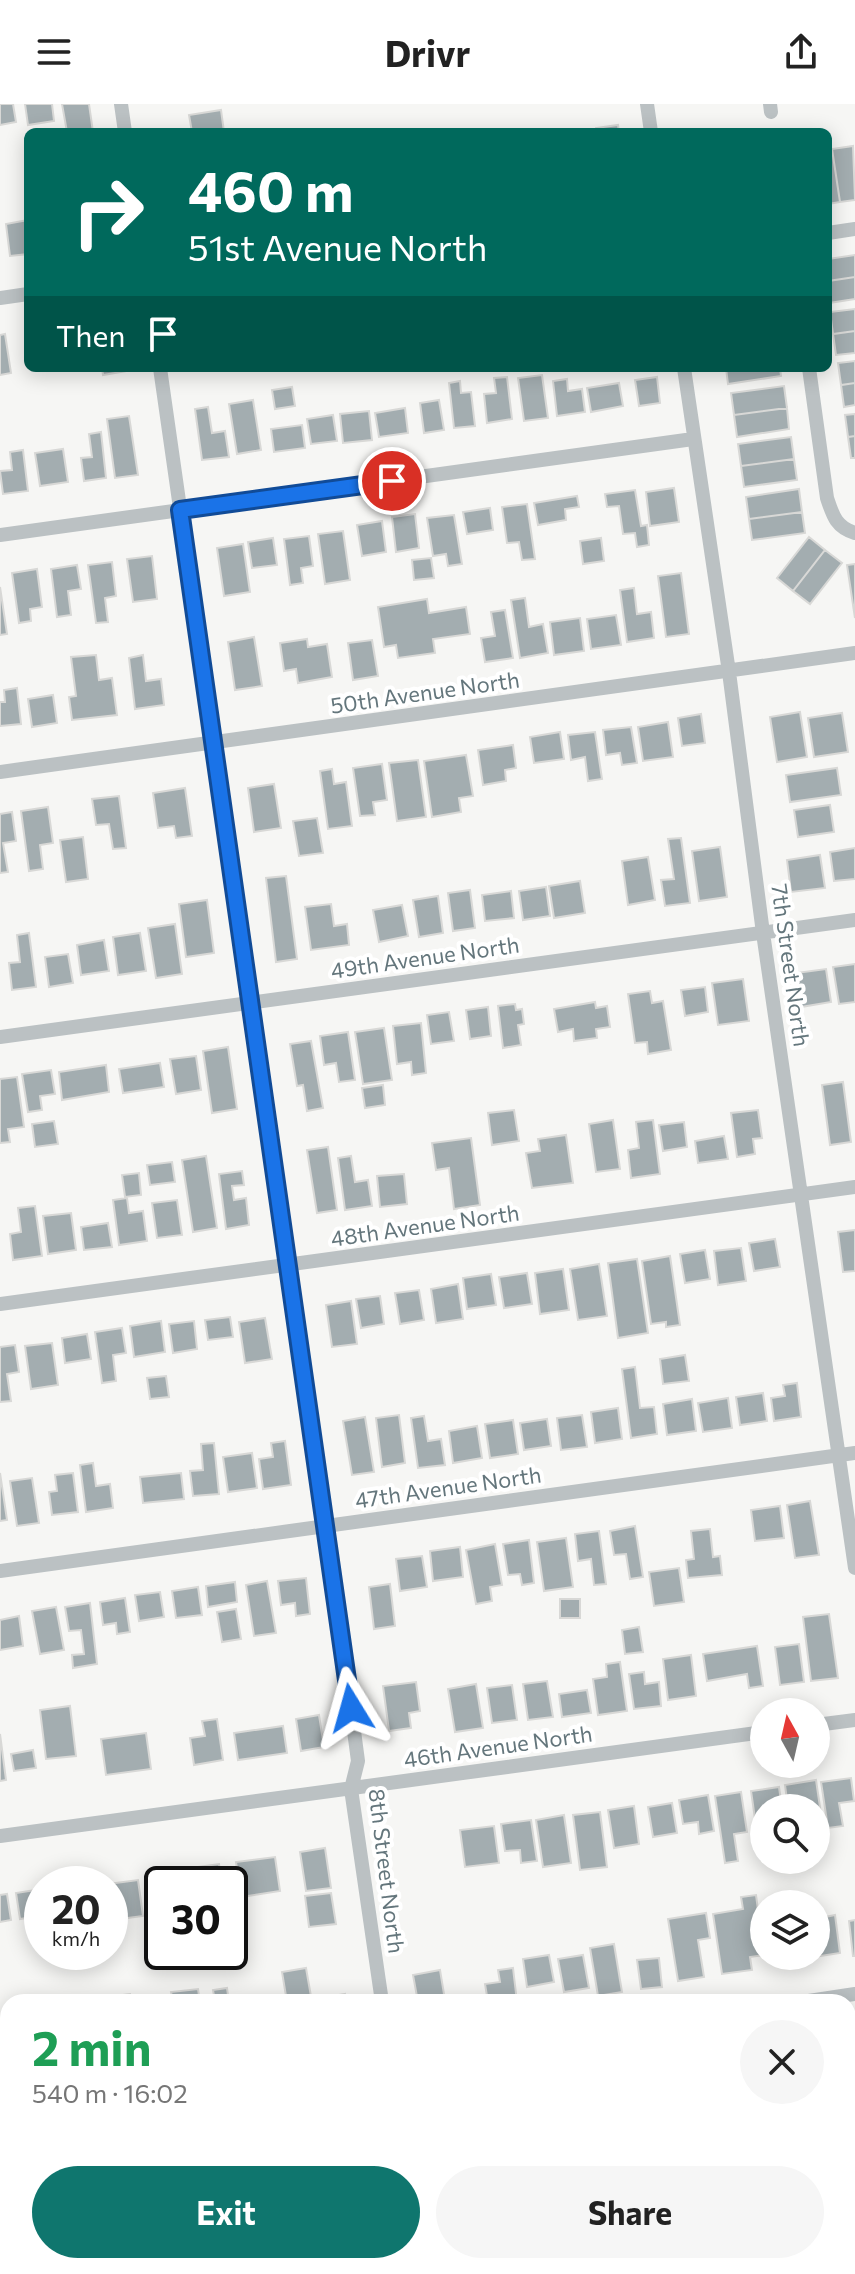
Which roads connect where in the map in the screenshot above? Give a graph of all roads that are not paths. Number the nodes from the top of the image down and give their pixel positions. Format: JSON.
{"nodes":[{"id":1,"x":121,"y":104,"type":"edge"},
{"id":2,"x":647,"y":104,"type":"edge"},
{"id":3,"x":124,"y":128,"type":"edge"},
{"id":4,"x":650,"y":128,"type":"edge"},
{"id":5,"x":855,"y":229,"type":"edge"},
{"id":6,"x":832,"y":232,"type":"edge"},
{"id":7,"x":24,"y":295,"type":"edge"},
{"id":8,"x":0,"y":298,"type":"edge"},
{"id":9,"x":161,"y":372,"type":"edge"},
{"id":10,"x":685,"y":372,"type":"edge"},
{"id":11,"x":810,"y":372,"type":"edge"},
{"id":12,"x":693,"y":439,"type":"junction"},
{"id":13,"x":180,"y":510,"type":"junction"},
{"id":14,"x":855,"y":533,"type":"edge"},
{"id":15,"x":0,"y":535,"type":"edge"},
{"id":16,"x":855,"y":653,"type":"edge"},
{"id":17,"x":729,"y":672,"type":"junction"},
{"id":18,"x":214,"y":743,"type":"junction"},
{"id":19,"x":0,"y":772,"type":"edge"},
{"id":20,"x":855,"y":920,"type":"edge"},
{"id":21,"x":763,"y":933,"type":"junction"},
{"id":22,"x":250,"y":1003,"type":"junction"},
{"id":23,"x":0,"y":1037,"type":"edge"},
{"id":24,"x":855,"y":1187,"type":"edge"},
{"id":25,"x":803,"y":1194,"type":"junction"},
{"id":26,"x":287,"y":1266,"type":"junction"},
{"id":27,"x":0,"y":1304,"type":"edge"},
{"id":28,"x":855,"y":1453,"type":"edge"},
{"id":29,"x":838,"y":1455,"type":"junction"},
{"id":30,"x":326,"y":1526,"type":"junction"},
{"id":31,"x":855,"y":1568,"type":"edge"},
{"id":32,"x":0,"y":1571,"type":"edge"},
{"id":33,"x":855,"y":1720,"type":"edge"},
{"id":34,"x":830,"y":1723,"type":"edge"},
{"id":35,"x":750,"y":1734,"type":"edge"},
{"id":36,"x":351,"y":1789,"type":"junction"},
{"id":37,"x":0,"y":1836,"type":"edge"},
{"id":38,"x":381,"y":1994,"type":"edge"}],
"edges":[{"from":1,"to":3,"type":"street"},
{"from":2,"to":4,"type":"street"},
{"from":5,"to":6,"type":"street"},
{"from":7,"to":8,"type":"street"},
{"from":9,"to":13,"type":"street","name":"8th Street North"},
{"from":10,"to":12,"type":"street","name":"7th Street North"},
{"from":11,"to":14,"type":"street"},
{"from":12,"to":13,"type":"street"},
{"from":12,"to":17,"type":"street","name":"7th Street North"},
{"from":13,"to":15,"type":"street"},
{"from":13,"to":18,"type":"street","name":"8th Street North"},
{"from":16,"to":17,"type":"street","name":"50th Avenue North"},
{"from":17,"to":18,"type":"street","name":"50th Avenue North"},
{"from":17,"to":21,"type":"street","name":"7th Street North"},
{"from":18,"to":19,"type":"street","name":"50th Avenue North"},
{"from":18,"to":22,"type":"street","name":"8th Street North"},
{"from":20,"to":21,"type":"street","name":"49th Avenue North"},
{"from":21,"to":22,"type":"street","name":"49th Avenue North"},
{"from":21,"to":25,"type":"street","name":"7th Street North"},
{"from":22,"to":23,"type":"street","name":"49th Avenue North"},
{"from":22,"to":26,"type":"street","name":"8th Street North"},
{"from":24,"to":25,"type":"street","name":"48th Avenue North"},
{"from":25,"to":26,"type":"street","name":"48th Avenue North"},
{"from":25,"to":29,"type":"street","name":"7th Street North"},
{"from":26,"to":27,"type":"street","name":"48th Avenue North"},
{"from":26,"to":30,"type":"street","name":"8th Street North"},
{"from":28,"to":29,"type":"street","name":"47th Avenue North"},
{"from":29,"to":30,"type":"street","name":"47th Avenue North"},
{"from":29,"to":31,"type":"street","name":"7th Street North"},
{"from":30,"to":32,"type":"street","name":"47th Avenue North"},
{"from":30,"to":36,"type":"street","name":"8th Street North"},
{"from":33,"to":34,"type":"street"},
{"from":35,"to":36,"type":"street","name":"46th Avenue North"},
{"from":36,"to":37,"type":"street","name":"46th Avenue North"},
{"from":36,"to":38,"type":"street","name":"8th Street North"}]}
